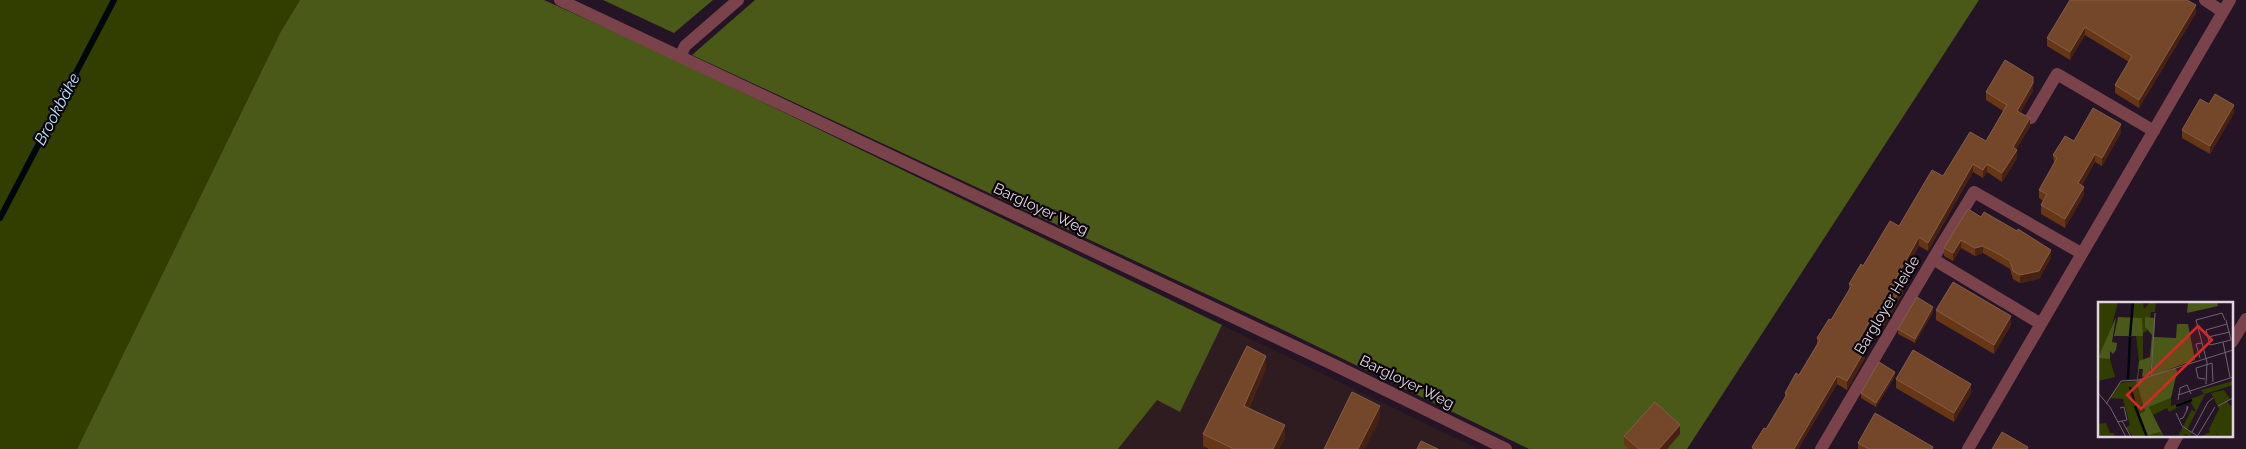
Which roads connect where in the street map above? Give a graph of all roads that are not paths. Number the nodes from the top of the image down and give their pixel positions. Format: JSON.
{"nodes":[{"id":1,"x":560,"y":0,"type":"edge"},
{"id":2,"x":738,"y":0,"type":"edge"},
{"id":3,"x":2205,"y":0,"type":"edge"},
{"id":4,"x":2230,"y":0,"type":"edge"},
{"id":5,"x":2224,"y":12,"type":"junction"},
{"id":6,"x":680,"y":57,"type":"junction"},
{"id":7,"x":2031,"y":118,"type":"edge"},
{"id":8,"x":2154,"y":131,"type":"junction"},
{"id":9,"x":2081,"y":253,"type":"junction"},
{"id":10,"x":1933,"y":259,"type":"junction"},
{"id":11,"x":2246,"y":318,"type":"edge"},
{"id":12,"x":2041,"y":324,"type":"junction"},
{"id":13,"x":2234,"y":338,"type":"edge"},
{"id":14,"x":2234,"y":340,"type":"edge"},
{"id":15,"x":2246,"y":345,"type":"edge"},
{"id":16,"x":2177,"y":436,"type":"edge"},
{"id":17,"x":1506,"y":449,"type":"edge"},
{"id":18,"x":1821,"y":449,"type":"edge"},
{"id":19,"x":1968,"y":449,"type":"edge"},
{"id":20,"x":2170,"y":449,"type":"edge"}],
"edges":[{"from":1,"to":6,"type":"street","name":"Bargloyer Weg"},
{"from":2,"to":6,"type":"street"},
{"from":3,"to":5,"type":"street"},
{"from":4,"to":5,"type":"street"},
{"from":5,"to":8,"type":"street"},
{"from":6,"to":17,"type":"street","name":"Bargloyer Weg"},
{"from":7,"to":8,"type":"street"},
{"from":8,"to":9,"type":"street"},
{"from":9,"to":10,"type":"street"},
{"from":9,"to":12,"type":"street"},
{"from":10,"to":12,"type":"street","name":"Bargloyer Heide"},
{"from":10,"to":18,"type":"street","name":"Bargloyer Heide"},
{"from":11,"to":13,"type":"street"},
{"from":12,"to":19,"type":"street"},
{"from":14,"to":15,"type":"street"},
{"from":16,"to":20,"type":"street"}]}
